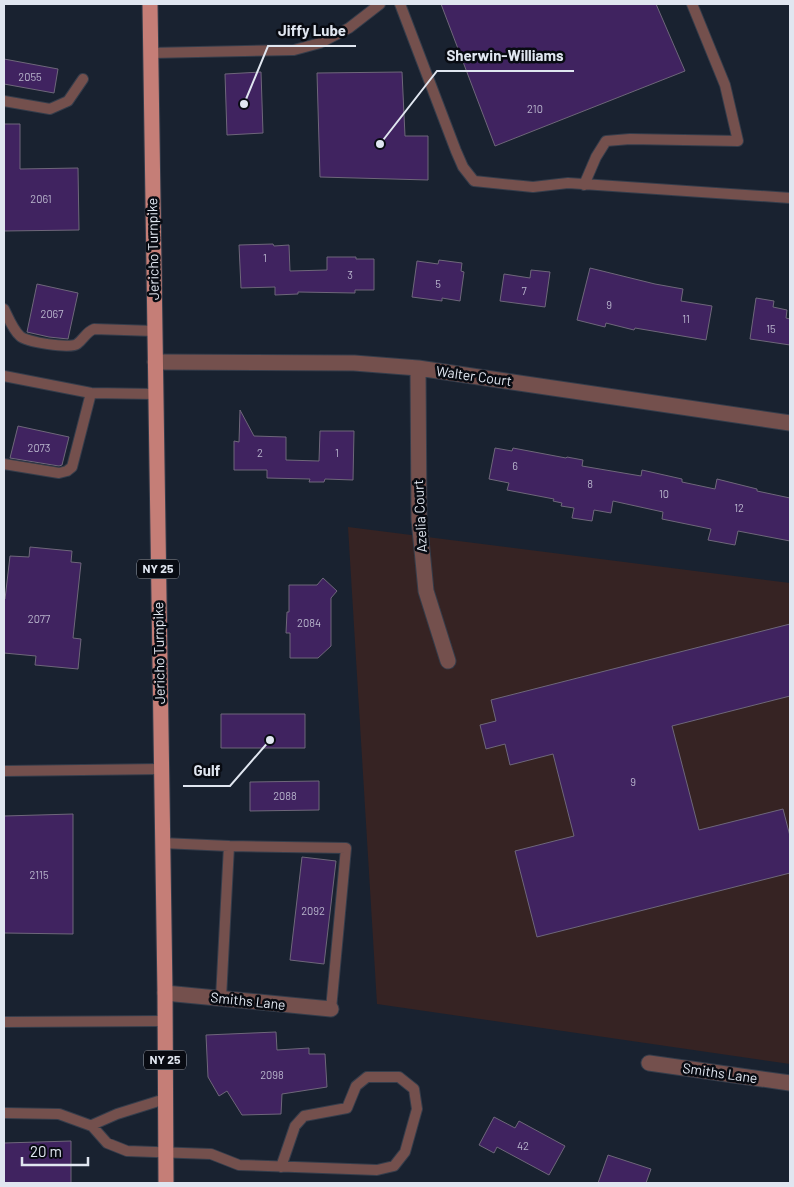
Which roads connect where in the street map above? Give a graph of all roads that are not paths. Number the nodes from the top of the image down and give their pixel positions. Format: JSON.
{"nodes":[{"id":1,"x":150,"y":4,"type":"edge"},
{"id":2,"x":380,"y":4,"type":"edge"},
{"id":3,"x":400,"y":4,"type":"edge"},
{"id":4,"x":692,"y":4,"type":"edge"},
{"id":5,"x":150,"y":54,"type":"junction"},
{"id":6,"x":83,"y":79,"type":"dead end"},
{"id":7,"x":4,"y":101,"type":"edge"},
{"id":8,"x":584,"y":184,"type":"junction"},
{"id":9,"x":790,"y":198,"type":"edge"},
{"id":10,"x":4,"y":309,"type":"edge"},
{"id":11,"x":154,"y":331,"type":"junction"},
{"id":12,"x":154,"y":362,"type":"junction"},
{"id":13,"x":418,"y":368,"type":"junction"},
{"id":14,"x":4,"y":376,"type":"edge"},
{"id":15,"x":91,"y":393,"type":"junction"},
{"id":16,"x":155,"y":394,"type":"junction"},
{"id":17,"x":790,"y":423,"type":"edge"},
{"id":18,"x":4,"y":464,"type":"edge"},
{"id":19,"x":448,"y":660,"type":"dead end"},
{"id":20,"x":161,"y":769,"type":"junction"},
{"id":21,"x":4,"y":771,"type":"edge"},
{"id":22,"x":162,"y":843,"type":"junction"},
{"id":23,"x":229,"y":846,"type":"junction"},
{"id":24,"x":165,"y":993,"type":"junction"},
{"id":25,"x":221,"y":998,"type":"junction"},
{"id":26,"x":331,"y":1009,"type":"joint"},
{"id":27,"x":164,"y":1021,"type":"junction"},
{"id":28,"x":4,"y":1022,"type":"edge"},
{"id":29,"x":649,"y":1063,"type":"dead end"},
{"id":30,"x":790,"y":1083,"type":"edge"},
{"id":31,"x":165,"y":1099,"type":"junction"},
{"id":32,"x":4,"y":1113,"type":"edge"},
{"id":33,"x":92,"y":1126,"type":"junction"},
{"id":34,"x":166,"y":1154,"type":"junction"},
{"id":35,"x":280,"y":1166,"type":"junction"},
{"id":36,"x":166,"y":1183,"type":"edge"}],
"edges":[{"from":1,"to":5,"type":"main road","name":"Jericho Turnpike","number":"NY 25"},
{"from":2,"to":5,"type":"lane"},
{"from":3,"to":8,"type":"lane"},
{"from":4,"to":8,"type":"lane"},
{"from":5,"to":11,"type":"main road","name":"Jericho Turnpike","number":"NY 25"},
{"from":6,"to":7,"type":"lane"},
{"from":8,"to":9,"type":"lane"},
{"from":10,"to":11,"type":"lane"},
{"from":11,"to":12,"type":"main road","name":"Jericho Turnpike","number":"NY 25"},
{"from":12,"to":13,"type":"street","name":"Walter Court"},
{"from":12,"to":16,"type":"main road","name":"Jericho Turnpike","number":"NY 25"},
{"from":13,"to":17,"type":"street","name":"Walter Court"},
{"from":13,"to":19,"type":"street","name":"Azelia Court"},
{"from":14,"to":15,"type":"lane"},
{"from":15,"to":16,"type":"lane"},
{"from":15,"to":18,"type":"lane"},
{"from":16,"to":20,"type":"main road","name":"Jericho Turnpike","number":"NY 25"},
{"from":20,"to":21,"type":"lane"},
{"from":20,"to":22,"type":"main road","name":"Jericho Turnpike","number":"NY 25"},
{"from":22,"to":23,"type":"lane"},
{"from":22,"to":24,"type":"main road","name":"Jericho Turnpike","number":"NY 25"},
{"from":23,"to":25,"type":"lane"},
{"from":23,"to":26,"type":"lane"},
{"from":24,"to":25,"type":"street","name":"Smiths Lane"},
{"from":24,"to":27,"type":"main road","name":"Jericho Turnpike","number":"NY 25"},
{"from":25,"to":26,"type":"street","name":"Smiths Lane"},
{"from":27,"to":28,"type":"lane"},
{"from":27,"to":31,"type":"main road","name":"Jericho Turnpike","number":"NY 25"},
{"from":29,"to":30,"type":"street","name":"Smiths Lane"},
{"from":31,"to":33,"type":"lane"},
{"from":31,"to":34,"type":"main road","name":"Jericho Turnpike","number":"NY 25"},
{"from":32,"to":33,"type":"lane"},
{"from":33,"to":34,"type":"lane"},
{"from":34,"to":35,"type":"lane"},
{"from":34,"to":36,"type":"main road","name":"Jericho Turnpike","number":"NY 25"},
{"from":35,"to":35,"type":"lane"}]}
